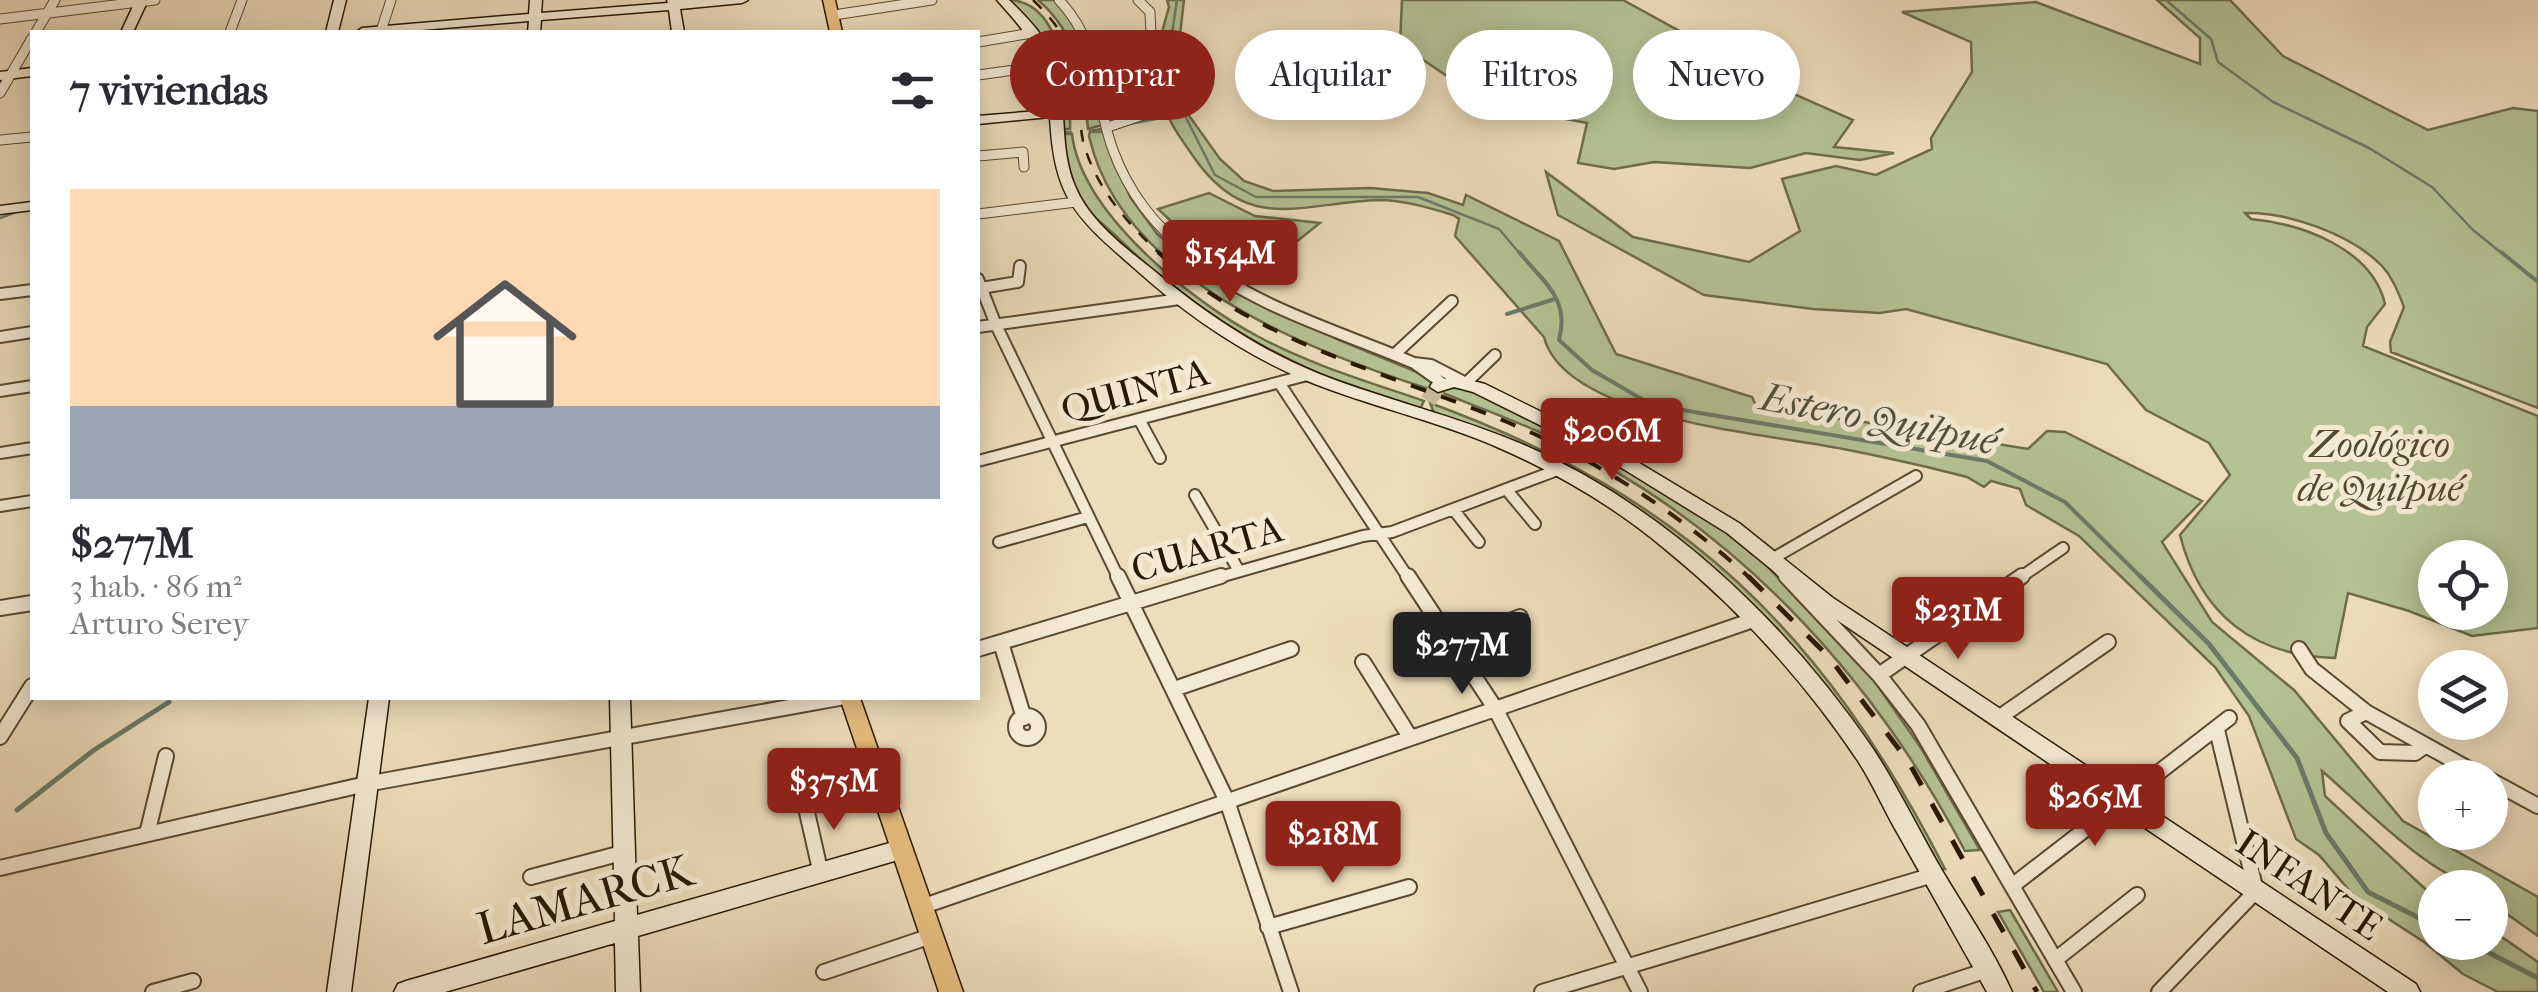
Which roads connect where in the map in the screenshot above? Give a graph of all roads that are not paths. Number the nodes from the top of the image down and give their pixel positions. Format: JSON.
{"nodes":[{"id":1,"x":55,"y":0,"type":"edge"},
{"id":2,"x":146,"y":0,"type":"edge"},
{"id":3,"x":242,"y":0,"type":"edge"},
{"id":4,"x":340,"y":0,"type":"edge"},
{"id":5,"x":392,"y":0,"type":"edge"},
{"id":6,"x":536,"y":0,"type":"edge"},
{"id":7,"x":742,"y":0,"type":"edge"},
{"id":8,"x":830,"y":0,"type":"edge"},
{"id":9,"x":932,"y":0,"type":"edge"},
{"id":10,"x":1004,"y":0,"type":"edge"},
{"id":11,"x":1059,"y":0,"type":"edge"},
{"id":12,"x":1138,"y":0,"type":"edge"},
{"id":13,"x":674,"y":3,"type":"edge"},
{"id":14,"x":47,"y":13,"type":"junction"},
{"id":15,"x":834,"y":15,"type":"junction"},
{"id":16,"x":0,"y":18,"type":"edge"},
{"id":17,"x":535,"y":18,"type":"junction"},
{"id":18,"x":37,"y":30,"type":"edge"},
{"id":19,"x":128,"y":30,"type":"edge"},
{"id":20,"x":231,"y":30,"type":"edge"},
{"id":21,"x":332,"y":30,"type":"edge"},
{"id":22,"x":383,"y":30,"type":"edge"},
{"id":23,"x":395,"y":30,"type":"edge"},
{"id":24,"x":534,"y":30,"type":"edge"},
{"id":25,"x":677,"y":30,"type":"edge"},
{"id":26,"x":836,"y":30,"type":"edge"},
{"id":27,"x":1029,"y":30,"type":"edge"},
{"id":28,"x":1010,"y":37,"type":"edge"},
{"id":29,"x":30,"y":41,"type":"edge"},
{"id":30,"x":980,"y":42,"type":"edge"},
{"id":31,"x":1010,"y":70,"type":"edge"},
{"id":32,"x":30,"y":72,"type":"edge"},
{"id":33,"x":980,"y":74,"type":"edge"},
{"id":34,"x":5,"y":76,"type":"edge"},
{"id":35,"x":0,"y":93,"type":"edge"},
{"id":36,"x":1010,"y":117,"type":"edge"},
{"id":37,"x":980,"y":120,"type":"edge"},
{"id":38,"x":1055,"y":120,"type":"edge"},
{"id":39,"x":1108,"y":127,"type":"junction"},
{"id":40,"x":30,"y":136,"type":"edge"},
{"id":41,"x":0,"y":140,"type":"edge"},
{"id":42,"x":982,"y":156,"type":"edge"},
{"id":43,"x":1024,"y":167,"type":"dead end"},
{"id":44,"x":988,"y":170,"type":"dead end"},
{"id":45,"x":1076,"y":202,"type":"junction"},
{"id":46,"x":30,"y":206,"type":"edge"},
{"id":47,"x":0,"y":210,"type":"edge"},
{"id":48,"x":980,"y":214,"type":"edge"},
{"id":49,"x":1020,"y":266,"type":"dead end"},
{"id":50,"x":980,"y":283,"type":"edge"},
{"id":51,"x":980,"y":285,"type":"edge"},
{"id":52,"x":30,"y":290,"type":"edge"},
{"id":53,"x":0,"y":294,"type":"edge"},
{"id":54,"x":1180,"y":299,"type":"junction"},
{"id":55,"x":1452,"y":301,"type":"dead end"},
{"id":56,"x":996,"y":325,"type":"junction"},
{"id":57,"x":980,"y":327,"type":"edge"},
{"id":58,"x":30,"y":332,"type":"edge"},
{"id":59,"x":0,"y":337,"type":"edge"},
{"id":60,"x":1395,"y":354,"type":"junction"},
{"id":61,"x":1495,"y":354,"type":"dead end"},
{"id":62,"x":1414,"y":363,"type":"junction"},
{"id":63,"x":1307,"y":376,"type":"junction"},
{"id":64,"x":1466,"y":383,"type":"junction"},
{"id":65,"x":1280,"y":384,"type":"junction"},
{"id":66,"x":30,"y":386,"type":"edge"},
{"id":67,"x":0,"y":392,"type":"edge"},
{"id":68,"x":1432,"y":397,"type":"junction"},
{"id":69,"x":1140,"y":421,"type":"junction"},
{"id":70,"x":1054,"y":443,"type":"junction"},
{"id":71,"x":30,"y":448,"type":"edge"},
{"id":72,"x":0,"y":453,"type":"edge"},
{"id":73,"x":1160,"y":458,"type":"dead end"},
{"id":74,"x":980,"y":461,"type":"edge"},
{"id":75,"x":1560,"y":470,"type":"junction"},
{"id":76,"x":1916,"y":476,"type":"dead end"},
{"id":77,"x":1506,"y":489,"type":"junction"},
{"id":78,"x":1195,"y":495,"type":"dead end"},
{"id":79,"x":30,"y":501,"type":"edge"},
{"id":80,"x":0,"y":506,"type":"edge"},
{"id":81,"x":1452,"y":509,"type":"junction"},
{"id":82,"x":1088,"y":517,"type":"junction"},
{"id":83,"x":1535,"y":524,"type":"dead end"},
{"id":84,"x":1378,"y":533,"type":"junction"},
{"id":85,"x":1000,"y":542,"type":"dead end"},
{"id":86,"x":1479,"y":542,"type":"dead end"},
{"id":87,"x":2064,"y":548,"type":"dead end"},
{"id":88,"x":1770,"y":560,"type":"junction"},
{"id":89,"x":1239,"y":571,"type":"junction"},
{"id":90,"x":1132,"y":602,"type":"junction"},
{"id":91,"x":30,"y":603,"type":"edge"},
{"id":92,"x":1826,"y":603,"type":"junction"},
{"id":93,"x":0,"y":608,"type":"edge"},
{"id":94,"x":1520,"y":617,"type":"dead end"},
{"id":95,"x":1756,"y":619,"type":"junction"},
{"id":96,"x":1000,"y":642,"type":"junction"},
{"id":97,"x":2108,"y":642,"type":"dead end"},
{"id":98,"x":1452,"y":644,"type":"junction"},
{"id":99,"x":980,"y":648,"type":"edge"},
{"id":100,"x":1291,"y":649,"type":"dead end"},
{"id":101,"x":2298,"y":649,"type":"dead end"},
{"id":102,"x":1905,"y":656,"type":"junction"},
{"id":103,"x":1865,"y":661,"type":"junction"},
{"id":104,"x":1363,"y":662,"type":"dead end"},
{"id":105,"x":1879,"y":674,"type":"junction"},
{"id":106,"x":30,"y":689,"type":"edge"},
{"id":107,"x":1174,"y":689,"type":"junction"},
{"id":108,"x":379,"y":700,"type":"edge"},
{"id":109,"x":620,"y":700,"type":"edge"},
{"id":110,"x":827,"y":700,"type":"edge"},
{"id":111,"x":851,"y":700,"type":"edge"},
{"id":112,"x":1495,"y":708,"type":"junction"},
{"id":113,"x":2366,"y":712,"type":"junction"},
{"id":114,"x":1024,"y":718,"type":"dead end"},
{"id":115,"x":2230,"y":718,"type":"dead end"},
{"id":116,"x":1997,"y":719,"type":"junction"},
{"id":117,"x":2216,"y":730,"type":"junction"},
{"id":118,"x":618,"y":736,"type":"junction"},
{"id":119,"x":0,"y":737,"type":"edge"},
{"id":120,"x":1410,"y":738,"type":"junction"},
{"id":121,"x":2425,"y":746,"type":"junction"},
{"id":122,"x":166,"y":756,"type":"dead end"},
{"id":123,"x":2451,"y":760,"type":"edge"},
{"id":124,"x":366,"y":784,"type":"junction"},
{"id":125,"x":2508,"y":790,"type":"edge"},
{"id":126,"x":1227,"y":800,"type":"junction"},
{"id":127,"x":2120,"y":802,"type":"junction"},
{"id":128,"x":2538,"y":806,"type":"edge"},
{"id":129,"x":806,"y":808,"type":"dead end"},
{"id":130,"x":147,"y":834,"type":"junction"},
{"id":131,"x":900,"y":850,"type":"junction"},
{"id":132,"x":622,"y":853,"type":"junction"},
{"id":133,"x":0,"y":868,"type":"edge"},
{"id":134,"x":821,"y":874,"type":"junction"},
{"id":135,"x":1934,"y":875,"type":"junction"},
{"id":136,"x":531,"y":877,"type":"dead end"},
{"id":137,"x":2012,"y":886,"type":"junction"},
{"id":138,"x":1409,"y":887,"type":"dead end"},
{"id":139,"x":2256,"y":891,"type":"junction"},
{"id":140,"x":2136,"y":896,"type":"dead end"},
{"id":141,"x":921,"y":907,"type":"junction"},
{"id":142,"x":1268,"y":928,"type":"junction"},
{"id":143,"x":624,"y":929,"type":"junction"},
{"id":144,"x":932,"y":936,"type":"junction"},
{"id":145,"x":2055,"y":960,"type":"junction"},
{"id":146,"x":1627,"y":967,"type":"junction"},
{"id":147,"x":1987,"y":970,"type":"junction"},
{"id":148,"x":824,"y":972,"type":"dead end"},
{"id":149,"x":193,"y":982,"type":"dead end"},
{"id":150,"x":154,"y":992,"type":"edge"},
{"id":151,"x":339,"y":992,"type":"edge"},
{"id":152,"x":406,"y":992,"type":"edge"},
{"id":153,"x":628,"y":992,"type":"edge"},
{"id":154,"x":950,"y":992,"type":"edge"},
{"id":155,"x":1291,"y":992,"type":"edge"},
{"id":156,"x":1542,"y":992,"type":"edge"},
{"id":157,"x":1640,"y":992,"type":"edge"},
{"id":158,"x":1921,"y":992,"type":"edge"},
{"id":159,"x":2000,"y":992,"type":"edge"},
{"id":160,"x":2074,"y":992,"type":"edge"},
{"id":161,"x":2159,"y":992,"type":"edge"},
{"id":162,"x":2408,"y":992,"type":"edge"}],
"edges":[{"from":1,"to":14,"type":"street"},
{"from":2,"to":14,"type":"street"},
{"from":2,"to":19,"type":"street"},
{"from":3,"to":20,"type":"street"},
{"from":4,"to":21,"type":"street"},
{"from":5,"to":22,"type":"street"},
{"from":6,"to":17,"type":"street"},
{"from":7,"to":13,"type":"street"},
{"from":8,"to":15,"type":"main road"},
{"from":9,"to":15,"type":"street"},
{"from":10,"to":27,"type":"street"},
{"from":11,"to":39,"type":"street","name":"INFANTE"},
{"from":12,"to":39,"type":"street"},
{"from":13,"to":17,"type":"street"},
{"from":13,"to":25,"type":"street"},
{"from":14,"to":16,"type":"street"},
{"from":14,"to":18,"type":"street"},
{"from":15,"to":26,"type":"main road"},
{"from":17,"to":23,"type":"street"},
{"from":17,"to":24,"type":"street"},
{"from":28,"to":30,"type":"street"},
{"from":29,"to":34,"type":"street"},
{"from":31,"to":33,"type":"street"},
{"from":32,"to":34,"type":"street"},
{"from":34,"to":35,"type":"street"},
{"from":36,"to":37,"type":"street"},
{"from":38,"to":45,"type":"street"},
{"from":39,"to":60,"type":"street","name":"INFANTE"},
{"from":40,"to":41,"type":"street"},
{"from":42,"to":43,"type":"street"},
{"from":42,"to":44,"type":"street"},
{"from":45,"to":48,"type":"street"},
{"from":45,"to":54,"type":"street"},
{"from":46,"to":47,"type":"street"},
{"from":49,"to":50,"type":"street"},
{"from":51,"to":56,"type":"street"},
{"from":52,"to":53,"type":"street"},
{"from":54,"to":56,"type":"street"},
{"from":54,"to":63,"type":"street"},
{"from":55,"to":60,"type":"street"},
{"from":56,"to":57,"type":"street"},
{"from":56,"to":70,"type":"street"},
{"from":58,"to":59,"type":"street"},
{"from":60,"to":62,"type":"street","name":"INFANTE"},
{"from":61,"to":64,"type":"street"},
{"from":62,"to":64,"type":"street","name":"INFANTE"},
{"from":62,"to":68,"type":"street","name":"INFANTE"},
{"from":63,"to":65,"type":"street","name":"QUINTA"},
{"from":63,"to":68,"type":"street"},
{"from":64,"to":68,"type":"street","name":"INFANTE"},
{"from":64,"to":88,"type":"street","name":"INFANTE"},
{"from":65,"to":69,"type":"street","name":"QUINTA"},
{"from":65,"to":84,"type":"street"},
{"from":66,"to":67,"type":"street"},
{"from":68,"to":75,"type":"street"},
{"from":69,"to":70,"type":"street","name":"QUINTA"},
{"from":69,"to":73,"type":"street"},
{"from":70,"to":74,"type":"street","name":"QUINTA"},
{"from":70,"to":82,"type":"street"},
{"from":71,"to":72,"type":"street"},
{"from":75,"to":77,"type":"street","name":"CUARTA"},
{"from":75,"to":95,"type":"street"},
{"from":76,"to":88,"type":"street"},
{"from":77,"to":81,"type":"street","name":"CUARTA"},
{"from":77,"to":83,"type":"street"},
{"from":78,"to":89,"type":"street"},
{"from":79,"to":80,"type":"street"},
{"from":81,"to":84,"type":"street","name":"CUARTA"},
{"from":81,"to":86,"type":"street"},
{"from":82,"to":85,"type":"street"},
{"from":82,"to":90,"type":"street"},
{"from":84,"to":89,"type":"street","name":"CUARTA"},
{"from":84,"to":98,"type":"street"},
{"from":87,"to":102,"type":"street"},
{"from":88,"to":92,"type":"street","name":"INFANTE"},
{"from":88,"to":103,"type":"street"},
{"from":89,"to":90,"type":"street","name":"CUARTA"},
{"from":90,"to":96,"type":"street","name":"CUARTA"},
{"from":90,"to":107,"type":"street"},
{"from":91,"to":93,"type":"street"},
{"from":92,"to":102,"type":"street","name":"INFANTE"},
{"from":92,"to":103,"type":"street"},
{"from":94,"to":98,"type":"street"},
{"from":95,"to":112,"type":"street"},
{"from":95,"to":135,"type":"street"},
{"from":96,"to":99,"type":"street","name":"CUARTA"},
{"from":96,"to":114,"type":"street"},
{"from":97,"to":116,"type":"street"},
{"from":98,"to":112,"type":"street"},
{"from":100,"to":107,"type":"street"},
{"from":101,"to":113,"type":"street"},
{"from":102,"to":105,"type":"street"},
{"from":102,"to":116,"type":"street","name":"INFANTE"},
{"from":103,"to":105,"type":"street"},
{"from":104,"to":120,"type":"street"},
{"from":105,"to":137,"type":"street"},
{"from":106,"to":119,"type":"street"},
{"from":107,"to":126,"type":"street"},
{"from":108,"to":124,"type":"street"},
{"from":109,"to":118,"type":"street"},
{"from":110,"to":118,"type":"street"},
{"from":111,"to":131,"type":"main road"},
{"from":112,"to":120,"type":"street"},
{"from":112,"to":146,"type":"street"},
{"from":113,"to":121,"type":"street"},
{"from":113,"to":121,"type":"street"},
{"from":115,"to":117,"type":"street"},
{"from":116,"to":127,"type":"street","name":"INFANTE"},
{"from":117,"to":127,"type":"street"},
{"from":117,"to":139,"type":"street"},
{"from":118,"to":124,"type":"street"},
{"from":118,"to":132,"type":"street"},
{"from":120,"to":126,"type":"street"},
{"from":121,"to":123,"type":"street"},
{"from":122,"to":130,"type":"street"},
{"from":124,"to":130,"type":"street"},
{"from":124,"to":151,"type":"street"},
{"from":125,"to":128,"type":"street"},
{"from":126,"to":141,"type":"street"},
{"from":126,"to":142,"type":"street"},
{"from":127,"to":137,"type":"street"},
{"from":127,"to":139,"type":"street","name":"INFANTE"},
{"from":129,"to":134,"type":"street"},
{"from":130,"to":133,"type":"street"},
{"from":131,"to":134,"type":"street","name":"LAMARCK"},
{"from":131,"to":141,"type":"main road"},
{"from":132,"to":136,"type":"street"},
{"from":132,"to":143,"type":"street"},
{"from":134,"to":143,"type":"street","name":"LAMARCK"},
{"from":135,"to":146,"type":"street"},
{"from":135,"to":147,"type":"street"},
{"from":137,"to":145,"type":"street"},
{"from":138,"to":142,"type":"street"},
{"from":139,"to":161,"type":"street"},
{"from":139,"to":162,"type":"street","name":"INFANTE"},
{"from":140,"to":145,"type":"street"},
{"from":141,"to":144,"type":"main road"},
{"from":142,"to":155,"type":"street"},
{"from":143,"to":152,"type":"street","name":"LAMARCK"},
{"from":143,"to":153,"type":"street"},
{"from":144,"to":148,"type":"street"},
{"from":144,"to":154,"type":"main road"},
{"from":145,"to":160,"type":"street"},
{"from":146,"to":156,"type":"street"},
{"from":146,"to":157,"type":"street"},
{"from":147,"to":158,"type":"street"},
{"from":147,"to":159,"type":"street"},
{"from":149,"to":150,"type":"street"}]}
